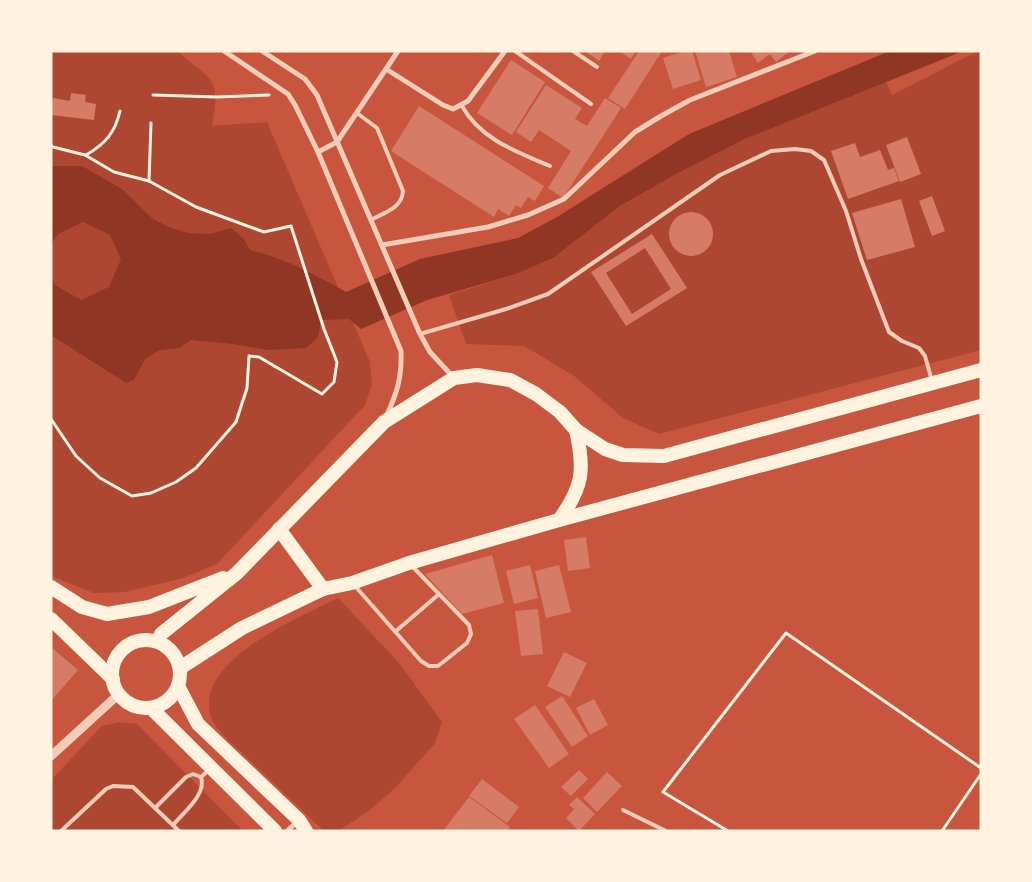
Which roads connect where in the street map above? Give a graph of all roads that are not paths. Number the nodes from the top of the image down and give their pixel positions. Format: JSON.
{"nodes":[{"id":1,"x":224,"y":51,"type":"edge"},
{"id":2,"x":262,"y":51,"type":"edge"},
{"id":3,"x":398,"y":51,"type":"edge"},
{"id":4,"x":505,"y":51,"type":"edge"},
{"id":5,"x":515,"y":51,"type":"edge"},
{"id":6,"x":573,"y":51,"type":"edge"},
{"id":7,"x":815,"y":51,"type":"edge"},
{"id":8,"x":597,"y":67,"type":"dead end"},
{"id":9,"x":386,"y":69,"type":"junction"},
{"id":10,"x":591,"y":104,"type":"dead end"},
{"id":11,"x":462,"y":106,"type":"junction"},
{"id":12,"x":357,"y":113,"type":"junction"},
{"id":13,"x":337,"y":142,"type":"junction"},
{"id":14,"x":318,"y":152,"type":"junction"},
{"id":15,"x":550,"y":166,"type":"dead end"},
{"id":16,"x":371,"y":220,"type":"junction"},
{"id":17,"x":382,"y":245,"type":"junction"},
{"id":18,"x":420,"y":334,"type":"junction"},
{"id":19,"x":981,"y":370,"type":"edge"},
{"id":20,"x":454,"y":378,"type":"junction"},
{"id":21,"x":932,"y":383,"type":"junction"},
{"id":22,"x":981,"y":406,"type":"edge"},
{"id":23,"x":384,"y":422,"type":"junction"},
{"id":24,"x":576,"y":430,"type":"junction"},
{"id":25,"x":559,"y":520,"type":"junction"},
{"id":26,"x":279,"y":529,"type":"junction"},
{"id":27,"x":409,"y":563,"type":"junction"},
{"id":28,"x":237,"y":573,"type":"junction"},
{"id":29,"x":352,"y":583,"type":"junction"},
{"id":30,"x":51,"y":587,"type":"edge"},
{"id":31,"x":323,"y":589,"type":"junction"},
{"id":32,"x":438,"y":594,"type":"junction"},
{"id":33,"x":51,"y":619,"type":"edge"},
{"id":34,"x":396,"y":631,"type":"junction"},
{"id":35,"x":161,"y":634,"type":"dead end"},
{"id":36,"x":180,"y":668,"type":"junction"},
{"id":37,"x":113,"y":679,"type":"junction"},
{"id":38,"x":178,"y":686,"type":"junction"},
{"id":39,"x":119,"y":694,"type":"junction"},
{"id":40,"x":151,"y":708,"type":"junction"},
{"id":41,"x":51,"y":756,"type":"edge"},
{"id":42,"x":213,"y":766,"type":"junction"},
{"id":43,"x":202,"y":777,"type":"junction"},
{"id":44,"x":156,"y":807,"type":"junction"},
{"id":45,"x":622,"y":810,"type":"dead end"},
{"id":46,"x":174,"y":824,"type":"junction"},
{"id":47,"x":303,"y":825,"type":"edge"},
{"id":48,"x":61,"y":831,"type":"edge"},
{"id":49,"x":179,"y":831,"type":"edge"},
{"id":50,"x":275,"y":831,"type":"edge"},
{"id":51,"x":287,"y":831,"type":"edge"},
{"id":52,"x":666,"y":831,"type":"edge"}],
"edges":[{"from":1,"to":14,"type":"street"},
{"from":2,"to":13,"type":"street"},
{"from":3,"to":9,"type":"street"},
{"from":4,"to":11,"type":"street"},
{"from":5,"to":10,"type":"lane"},
{"from":6,"to":8,"type":"lane"},
{"from":7,"to":17,"type":"street"},
{"from":9,"to":11,"type":"street"},
{"from":9,"to":12,"type":"street"},
{"from":11,"to":15,"type":"lane"},
{"from":12,"to":13,"type":"street"},
{"from":12,"to":16,"type":"lane"},
{"from":13,"to":14,"type":"street"},
{"from":13,"to":16,"type":"street"},
{"from":14,"to":23,"type":"street"},
{"from":16,"to":17,"type":"street"},
{"from":17,"to":18,"type":"street"},
{"from":18,"to":20,"type":"street"},
{"from":18,"to":21,"type":"lane"},
{"from":19,"to":21,"type":"highway"},
{"from":20,"to":23,"type":"highway"},
{"from":20,"to":24,"type":"highway"},
{"from":21,"to":24,"type":"highway"},
{"from":22,"to":25,"type":"highway"},
{"from":23,"to":26,"type":"highway"},
{"from":24,"to":25,"type":"highway"},
{"from":25,"to":27,"type":"highway"},
{"from":26,"to":28,"type":"highway"},
{"from":26,"to":31,"type":"highway"},
{"from":27,"to":29,"type":"highway"},
{"from":27,"to":32,"type":"lane"},
{"from":28,"to":30,"type":"highway"},
{"from":28,"to":35,"type":"highway"},
{"from":29,"to":31,"type":"highway"},
{"from":29,"to":34,"type":"lane"},
{"from":31,"to":36,"type":"highway"},
{"from":32,"to":34,"type":"lane"},
{"from":32,"to":34,"type":"lane"},
{"from":33,"to":37,"type":"highway"},
{"from":36,"to":37,"type":"highway"},
{"from":36,"to":38,"type":"highway"},
{"from":37,"to":39,"type":"highway"},
{"from":38,"to":40,"type":"highway"},
{"from":38,"to":47,"type":"highway"},
{"from":39,"to":40,"type":"highway"},
{"from":39,"to":41,"type":"street"},
{"from":40,"to":42,"type":"highway"},
{"from":42,"to":43,"type":"lane"},
{"from":42,"to":50,"type":"highway"},
{"from":43,"to":44,"type":"lane"},
{"from":43,"to":46,"type":"lane"},
{"from":44,"to":46,"type":"lane"},
{"from":44,"to":48,"type":"lane"},
{"from":45,"to":52,"type":"lane"},
{"from":46,"to":49,"type":"lane"},
{"from":47,"to":51,"type":"street"}]}
